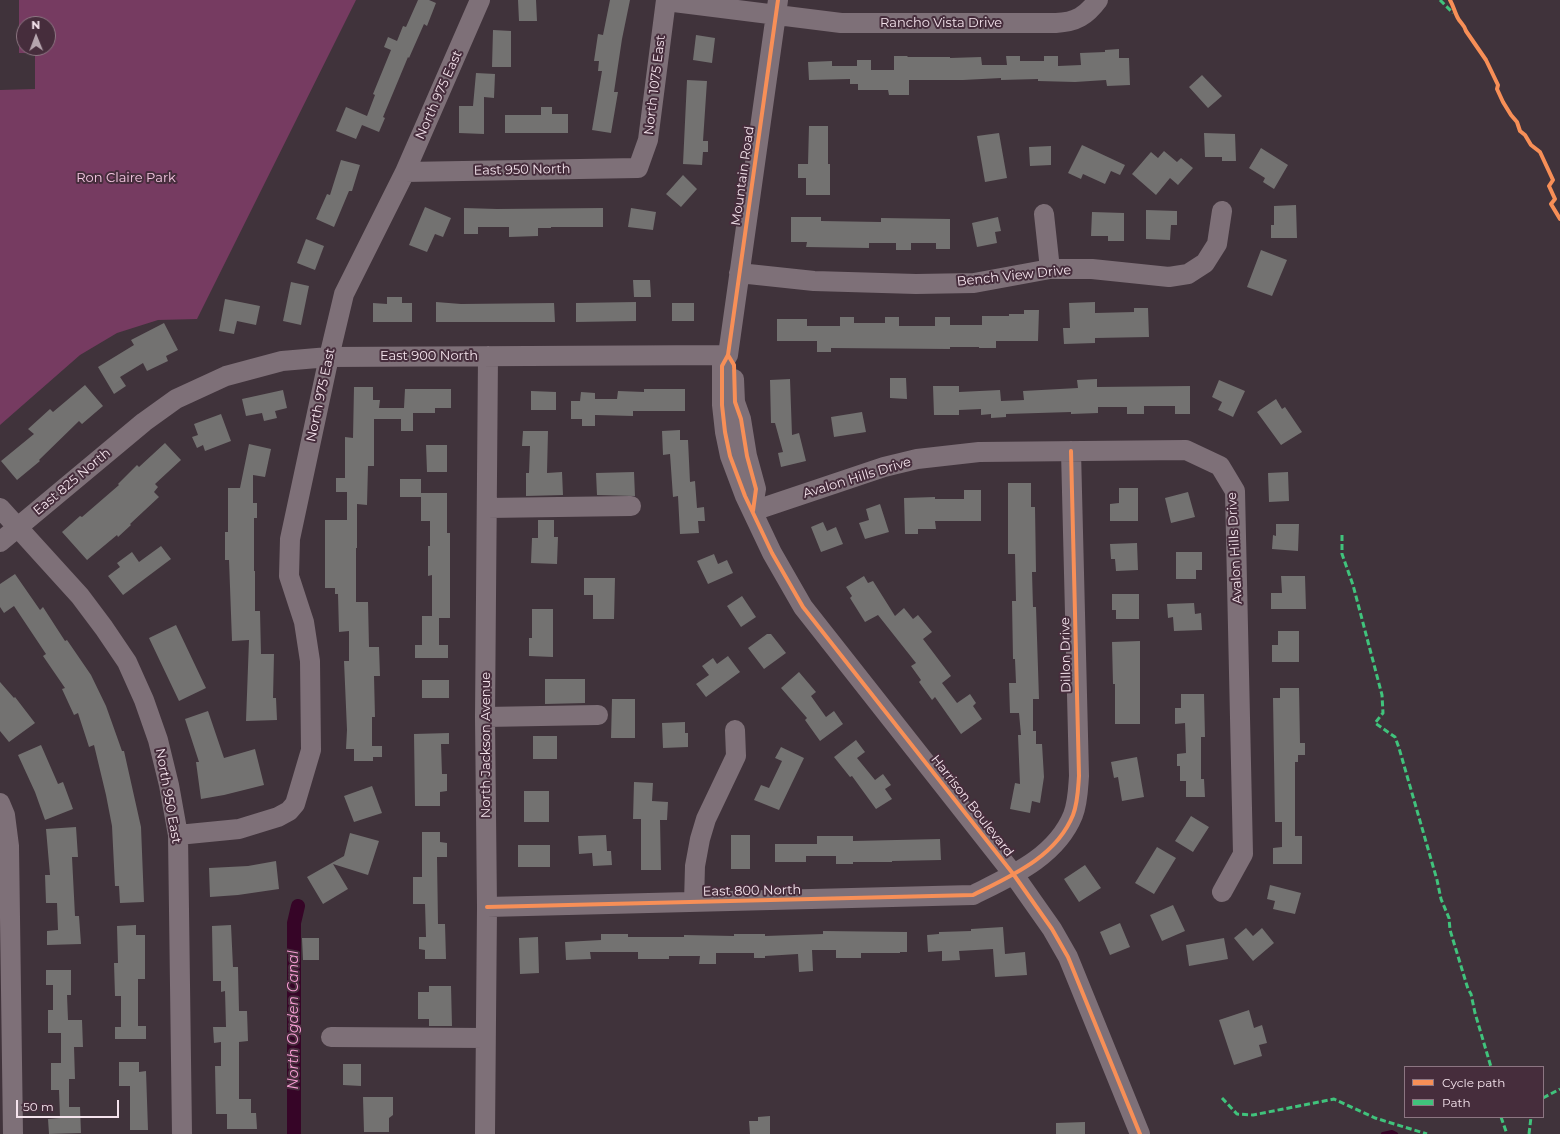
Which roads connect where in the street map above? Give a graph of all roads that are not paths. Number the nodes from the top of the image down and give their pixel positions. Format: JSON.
{"nodes":[{"id":1,"x":480,"y":0,"type":"edge"},
{"id":2,"x":666,"y":0,"type":"edge"},
{"id":3,"x":1098,"y":0,"type":"edge"},
{"id":4,"x":777,"y":8,"type":"edge"},
{"id":5,"x":638,"y":168,"type":"joint"},
{"id":6,"x":405,"y":172,"type":"junction"},
{"id":7,"x":1222,"y":211,"type":"dead end"},
{"id":8,"x":1044,"y":214,"type":"dead end"},
{"id":9,"x":1050,"y":269,"type":"junction"},
{"id":10,"x":739,"y":273,"type":"junction"},
{"id":11,"x":728,"y":355,"type":"junction"},
{"id":12,"x":488,"y":356,"type":"junction"},
{"id":13,"x":329,"y":357,"type":"junction"},
{"id":14,"x":144,"y":422,"type":"joint"},
{"id":15,"x":1071,"y":451,"type":"junction"},
{"id":16,"x":631,"y":506,"type":"dead end"},
{"id":17,"x":0,"y":508,"type":"edge"},
{"id":18,"x":487,"y":508,"type":"junction"},
{"id":19,"x":753,"y":511,"type":"junction"},
{"id":20,"x":17,"y":528,"type":"junction"},
{"id":21,"x":0,"y":542,"type":"edge"},
{"id":22,"x":598,"y":715,"type":"dead end"},
{"id":23,"x":485,"y":717,"type":"junction"},
{"id":24,"x":735,"y":730,"type":"dead end"},
{"id":25,"x":0,"y":803,"type":"edge"},
{"id":26,"x":178,"y":835,"type":"junction"},
{"id":27,"x":1014,"y":875,"type":"junction"},
{"id":28,"x":1222,"y":892,"type":"dead end"},
{"id":29,"x":694,"y":902,"type":"junction"},
{"id":30,"x":487,"y":907,"type":"junction"},
{"id":31,"x":5,"y":989,"type":"edge"},
{"id":32,"x":331,"y":1037,"type":"dead end"},
{"id":33,"x":485,"y":1038,"type":"junction"},
{"id":34,"x":12,"y":1134,"type":"edge"},
{"id":35,"x":182,"y":1134,"type":"edge"},
{"id":36,"x":485,"y":1134,"type":"edge"},
{"id":37,"x":1140,"y":1134,"type":"edge"}],
"edges":[{"from":1,"to":6,"type":"street","name":"North 975 East"},
{"from":2,"to":4,"type":"street","name":"Rancho Vista Drive"},
{"from":2,"to":5,"type":"street","name":"North 1075 East"},
{"from":3,"to":4,"type":"street","name":"Rancho Vista Drive"},
{"from":4,"to":10,"type":"street","name":"Mountain Road"},
{"from":5,"to":6,"type":"street","name":"East 950 North"},
{"from":6,"to":13,"type":"street","name":"North 975 East"},
{"from":7,"to":9,"type":"street","name":"Bench View Drive"},
{"from":8,"to":9,"type":"street"},
{"from":9,"to":10,"type":"street","name":"Bench View Drive"},
{"from":10,"to":11,"type":"street","name":"Mountain Road"},
{"from":11,"to":12,"type":"street","name":"East 900 North"},
{"from":11,"to":19,"type":"street","name":"Mountain Road"},
{"from":12,"to":13,"type":"street","name":"East 900 North"},
{"from":12,"to":18,"type":"street","name":"North Jackson Avenue"},
{"from":13,"to":14,"type":"street","name":"East 900 North"},
{"from":13,"to":26,"type":"street","name":"North 975 East"},
{"from":14,"to":20,"type":"street","name":"East 825 North"},
{"from":15,"to":19,"type":"street","name":"Avalon Hills Drive"},
{"from":15,"to":27,"type":"street","name":"Dillon Drive"},
{"from":15,"to":28,"type":"street","name":"Avalon Hills Drive"},
{"from":16,"to":18,"type":"street"},
{"from":17,"to":20,"type":"street","name":"North 950 East"},
{"from":18,"to":23,"type":"street","name":"North Jackson Avenue"},
{"from":19,"to":27,"type":"street","name":"Harrison Boulevard"},
{"from":20,"to":21,"type":"street","name":"East 825 North"},
{"from":20,"to":26,"type":"street","name":"North 950 East"},
{"from":22,"to":23,"type":"street"},
{"from":23,"to":30,"type":"street","name":"North Jackson Avenue"},
{"from":24,"to":29,"type":"street"},
{"from":25,"to":31,"type":"street"},
{"from":26,"to":35,"type":"street","name":"North 950 East"},
{"from":27,"to":29,"type":"street","name":"East 800 North"},
{"from":27,"to":37,"type":"street","name":"Harrison Boulevard"},
{"from":29,"to":30,"type":"street","name":"East 800 North"},
{"from":30,"to":33,"type":"street","name":"North Jackson Avenue"},
{"from":31,"to":34,"type":"street"},
{"from":32,"to":33,"type":"street"},
{"from":33,"to":36,"type":"street","name":"North Jackson Avenue"}]}
